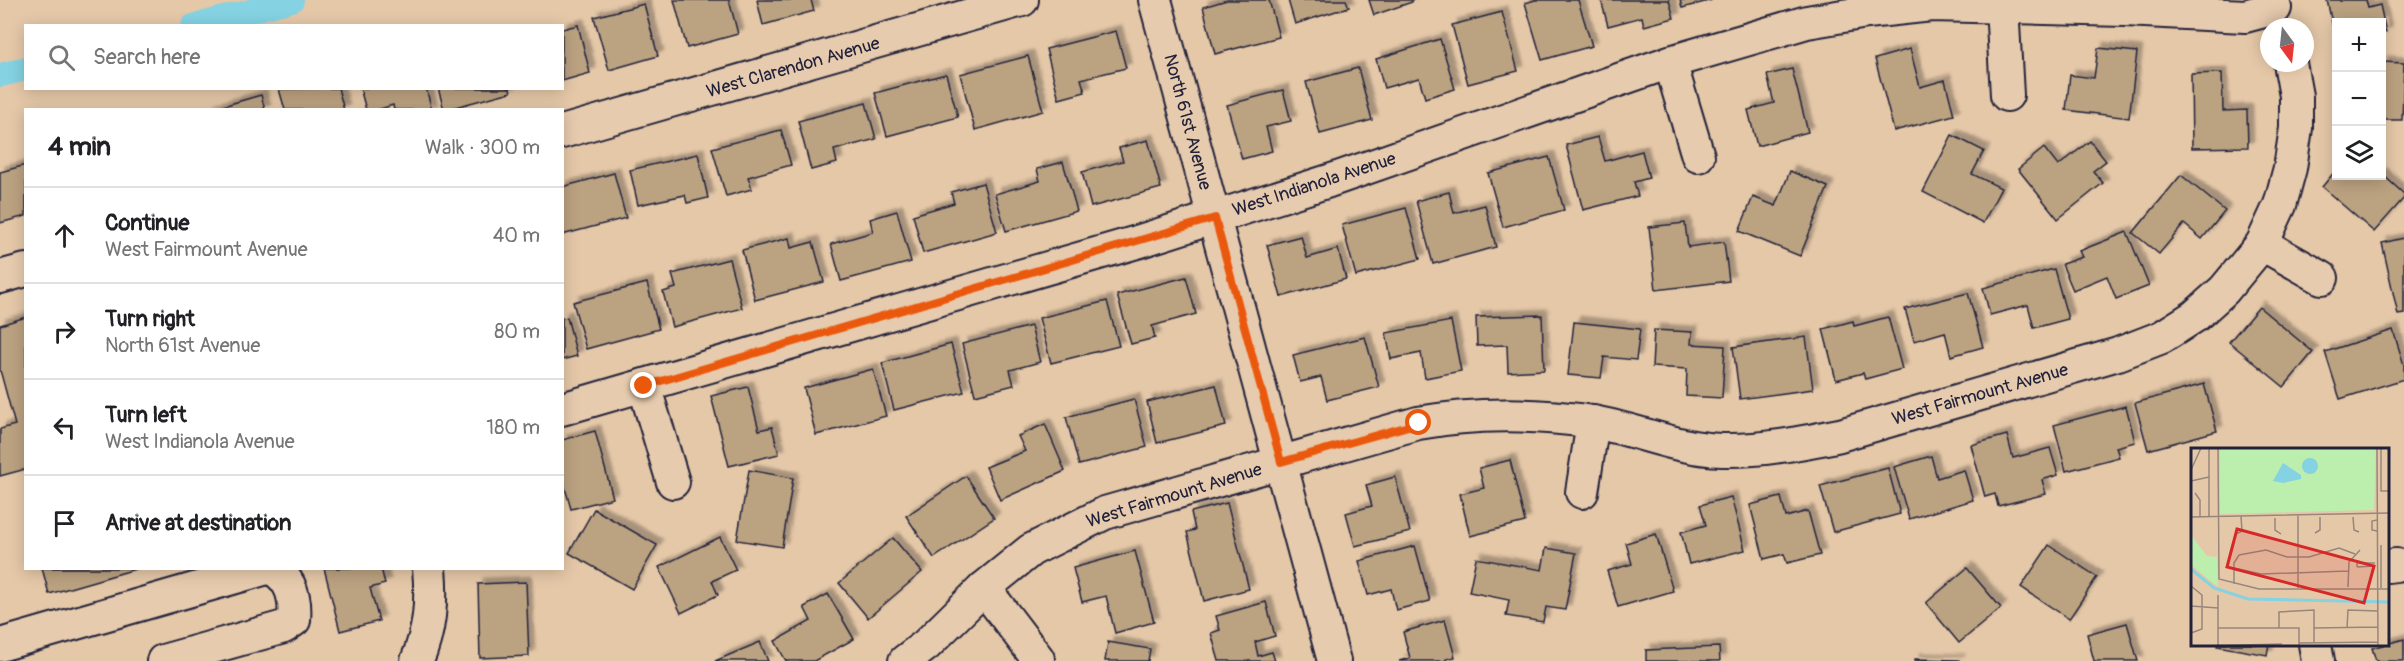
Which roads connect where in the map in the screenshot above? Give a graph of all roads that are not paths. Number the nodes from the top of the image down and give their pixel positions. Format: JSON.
{"nodes":[{"id":1,"x":1022,"y":0,"type":"edge"},
{"id":2,"x":1155,"y":0,"type":"edge"},
{"id":3,"x":2002,"y":6,"type":"junction"},
{"id":4,"x":2276,"y":12,"type":"edge"},
{"id":5,"x":1670,"y":62,"type":"junction"},
{"id":6,"x":2292,"y":72,"type":"edge"},
{"id":7,"x":2007,"y":95,"type":"dead end"},
{"id":8,"x":564,"y":131,"type":"edge"},
{"id":9,"x":1698,"y":156,"type":"dead end"},
{"id":10,"x":1215,"y":218,"type":"junction"},
{"id":11,"x":2262,"y":244,"type":"junction"},
{"id":12,"x":24,"y":271,"type":"edge"},
{"id":13,"x":0,"y":277,"type":"edge"},
{"id":14,"x":2322,"y":278,"type":"dead end"},
{"id":15,"x":644,"y":386,"type":"junction"},
{"id":16,"x":564,"y":408,"type":"edge"},
{"id":17,"x":1593,"y":422,"type":"junction"},
{"id":18,"x":1281,"y":462,"type":"junction"},
{"id":19,"x":673,"y":482,"type":"dead end"},
{"id":20,"x":1582,"y":492,"type":"dead end"},
{"id":21,"x":260,"y":570,"type":"edge"},
{"id":22,"x":274,"y":570,"type":"edge"},
{"id":23,"x":429,"y":570,"type":"edge"},
{"id":24,"x":984,"y":588,"type":"junction"},
{"id":25,"x":0,"y":645,"type":"edge"},
{"id":26,"x":2315,"y":646,"type":"edge"},
{"id":27,"x":1038,"y":659,"type":"dead end"},
{"id":28,"x":163,"y":661,"type":"edge"},
{"id":29,"x":417,"y":661,"type":"edge"},
{"id":30,"x":905,"y":661,"type":"edge"},
{"id":31,"x":1334,"y":661,"type":"edge"},
{"id":32,"x":2318,"y":661,"type":"edge"}],
"edges":[{"from":1,"to":8,"type":"street","name":"West Clarendon Avenue"},
{"from":2,"to":10,"type":"street","name":"North 61st Avenue"},
{"from":3,"to":4,"type":"street","name":"West Indianola Avenue"},
{"from":3,"to":5,"type":"street","name":"West Indianola Avenue"},
{"from":3,"to":7,"type":"street"},
{"from":5,"to":9,"type":"street"},
{"from":5,"to":10,"type":"street","name":"West Indianola Avenue"},
{"from":6,"to":11,"type":"street","name":"West Fairmount Avenue"},
{"from":10,"to":15,"type":"street","name":"West Indianola Avenue"},
{"from":10,"to":18,"type":"street","name":"North 61st Avenue"},
{"from":11,"to":14,"type":"street"},
{"from":11,"to":17,"type":"street","name":"West Fairmount Avenue"},
{"from":12,"to":13,"type":"street"},
{"from":15,"to":16,"type":"street","name":"West Indianola Avenue"},
{"from":15,"to":19,"type":"street"},
{"from":17,"to":18,"type":"street","name":"West Fairmount Avenue"},
{"from":17,"to":20,"type":"street"},
{"from":18,"to":24,"type":"street","name":"West Fairmount Avenue"},
{"from":18,"to":31,"type":"street","name":"North 61st Avenue"},
{"from":21,"to":25,"type":"street"},
{"from":22,"to":28,"type":"street"},
{"from":23,"to":29,"type":"street"},
{"from":24,"to":27,"type":"street"},
{"from":24,"to":30,"type":"street","name":"West Fairmount Avenue"},
{"from":26,"to":32,"type":"street"}]}
